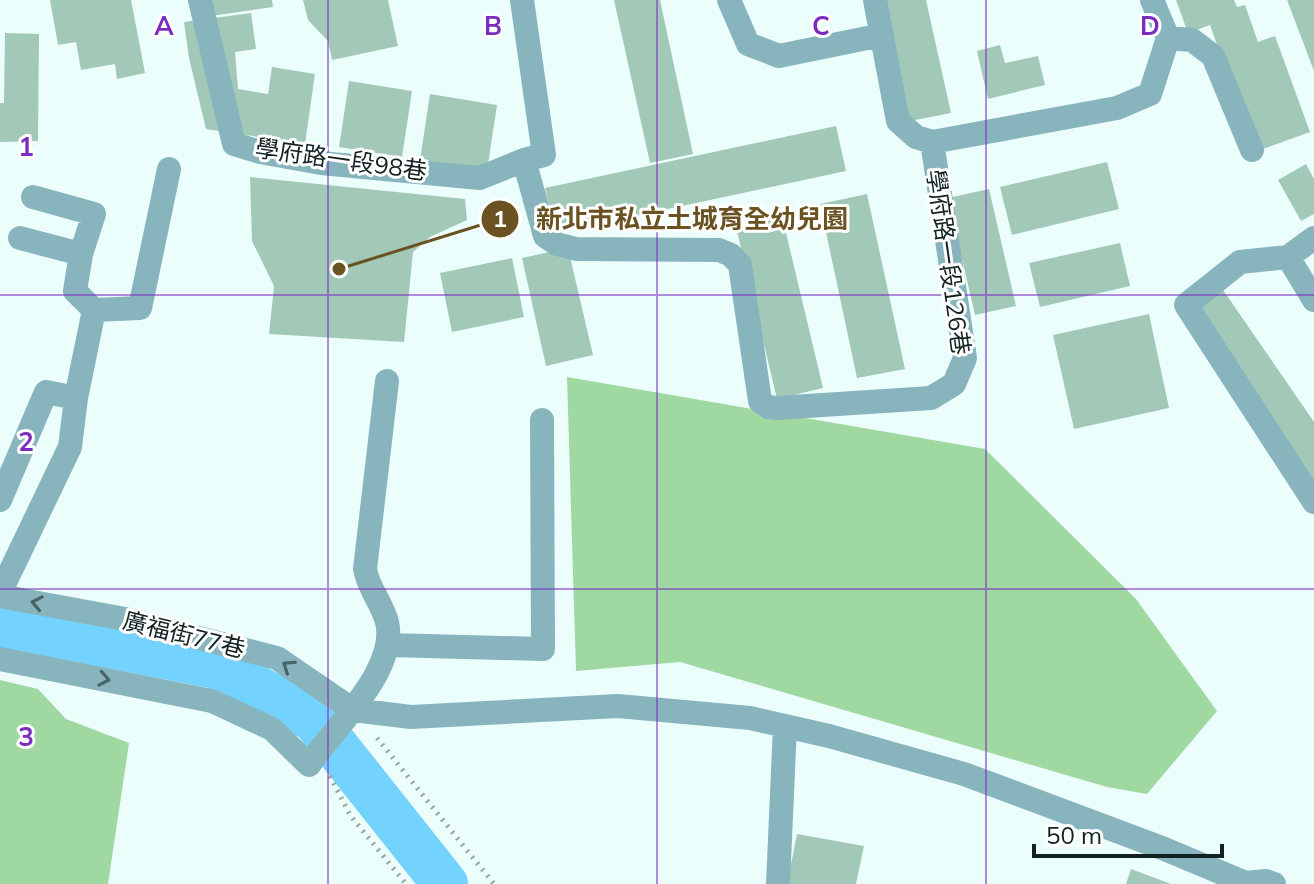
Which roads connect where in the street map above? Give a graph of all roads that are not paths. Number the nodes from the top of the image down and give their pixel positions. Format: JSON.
{"nodes":[{"id":1,"x":200,"y":0,"type":"edge"},
{"id":2,"x":522,"y":0,"type":"edge"},
{"id":3,"x":729,"y":0,"type":"edge"},
{"id":4,"x":875,"y":0,"type":"edge"},
{"id":5,"x":1152,"y":0,"type":"edge"},
{"id":6,"x":882,"y":35,"type":"junction"},
{"id":7,"x":1168,"y":38,"type":"junction"},
{"id":8,"x":932,"y":142,"type":"junction"},
{"id":9,"x":1252,"y":150,"type":"dead end"},
{"id":10,"x":534,"y":157,"type":"junction"},
{"id":11,"x":169,"y":169,"type":"dead end"},
{"id":12,"x":33,"y":197,"type":"dead end"},
{"id":13,"x":20,"y":238,"type":"dead end"},
{"id":14,"x":1314,"y":238,"type":"edge"},
{"id":15,"x":81,"y":254,"type":"junction"},
{"id":16,"x":1288,"y":257,"type":"junction"},
{"id":17,"x":1314,"y":300,"type":"edge"},
{"id":18,"x":94,"y":310,"type":"junction"},
{"id":19,"x":387,"y":381,"type":"dead end"},
{"id":20,"x":76,"y":398,"type":"junction"},
{"id":21,"x":542,"y":420,"type":"dead end"},
{"id":22,"x":0,"y":500,"type":"edge"},
{"id":23,"x":1314,"y":502,"type":"edge"},
{"id":24,"x":0,"y":594,"type":"edge"},
{"id":25,"x":389,"y":645,"type":"junction"},
{"id":26,"x":0,"y":659,"type":"edge"},
{"id":27,"x":349,"y":715,"type":"junction"},
{"id":28,"x":785,"y":726,"type":"junction"},
{"id":29,"x":1246,"y":883,"type":"edge"},
{"id":30,"x":778,"y":884,"type":"edge"},
{"id":31,"x":1274,"y":884,"type":"edge"}],
"edges":[{"from":1,"to":10,"type":"street","name":"學府路一段98巷"},
{"from":2,"to":10,"type":"street"},
{"from":3,"to":6,"type":"street"},
{"from":4,"to":6,"type":"street","name":"學府路一段126巷"},
{"from":5,"to":7,"type":"street"},
{"from":6,"to":8,"type":"street","name":"學府路一段126巷"},
{"from":7,"to":8,"type":"street","name":"學府路一段126巷"},
{"from":7,"to":9,"type":"street"},
{"from":8,"to":10,"type":"street","name":"學府路一段126巷"},
{"from":11,"to":18,"type":"street"},
{"from":12,"to":15,"type":"street"},
{"from":13,"to":15,"type":"street"},
{"from":14,"to":16,"type":"street"},
{"from":15,"to":18,"type":"street"},
{"from":16,"to":17,"type":"street"},
{"from":16,"to":23,"type":"street"},
{"from":18,"to":20,"type":"street"},
{"from":19,"to":25,"type":"street"},
{"from":20,"to":22,"type":"street"},
{"from":20,"to":24,"type":"street"},
{"from":21,"to":25,"type":"street"},
{"from":27,"to":24,"type":"street","name":"廣福街77巷","one_way":true},
{"from":25,"to":27,"type":"street"},
{"from":26,"to":27,"type":"street","one_way":true,"bridge":true},
{"from":27,"to":28,"type":"street"},
{"from":28,"to":29,"type":"street"},
{"from":28,"to":30,"type":"street"},
{"from":29,"to":31,"type":"street"}]}
